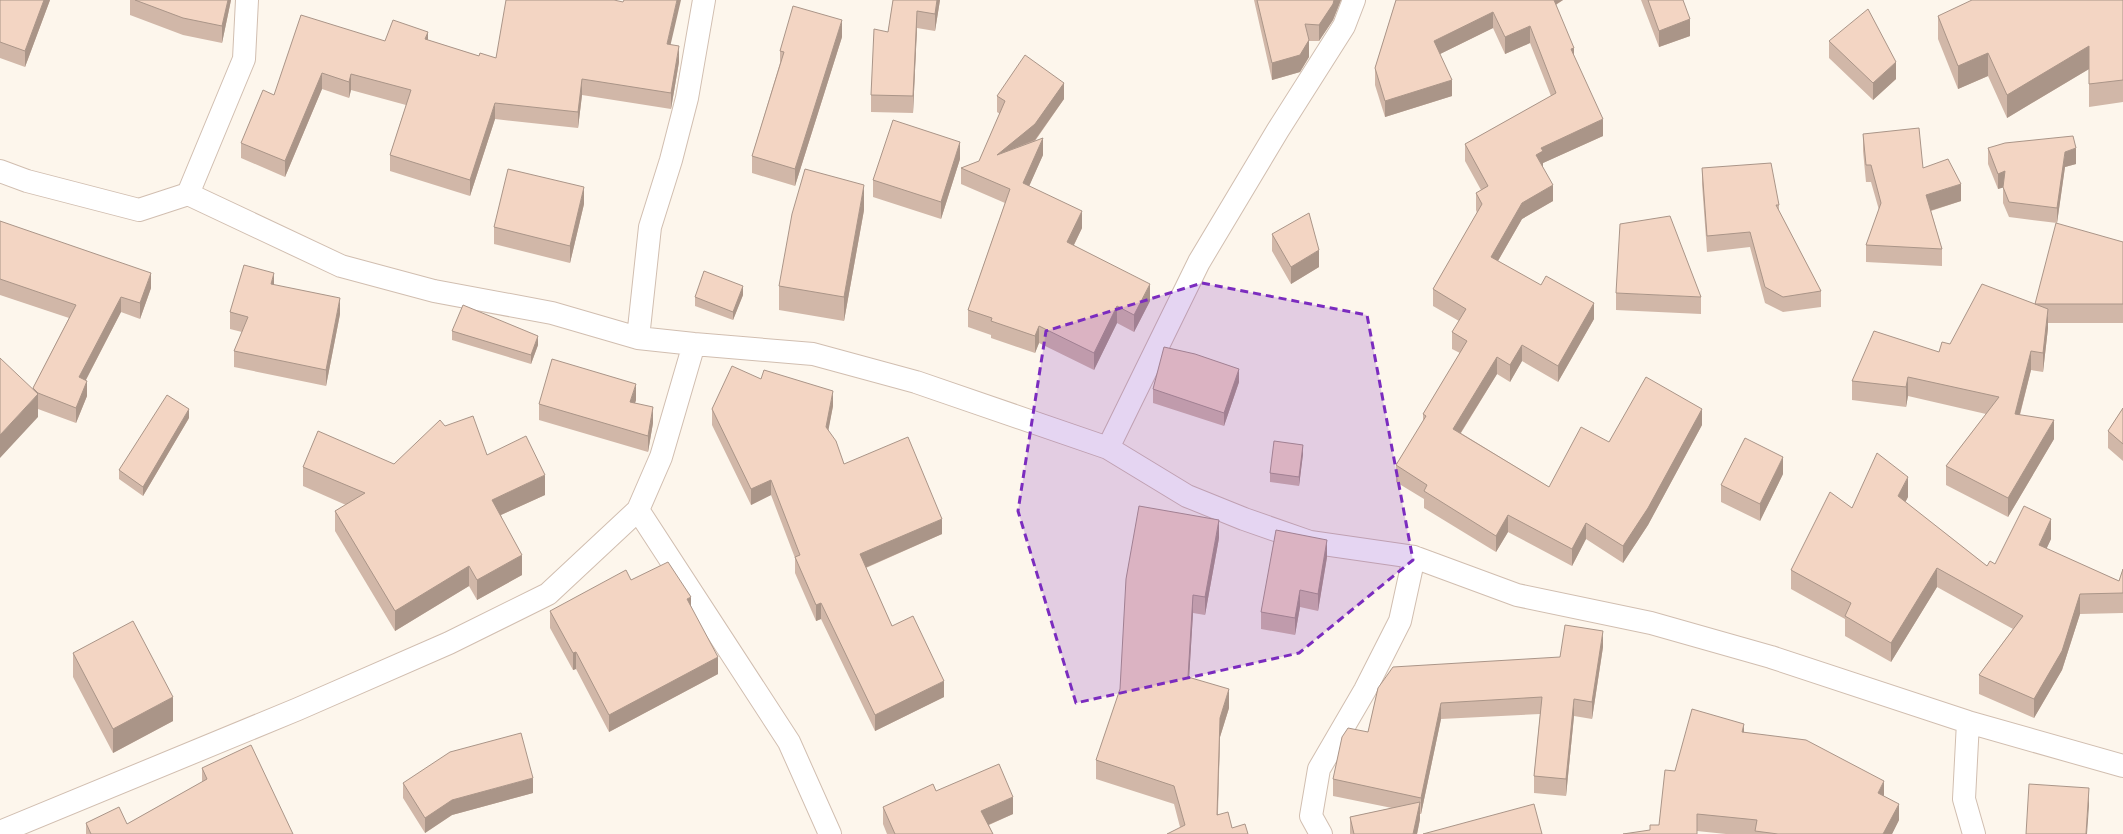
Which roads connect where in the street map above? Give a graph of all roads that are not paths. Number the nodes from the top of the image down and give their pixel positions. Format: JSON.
{"nodes":[{"id":1,"x":247,"y":0,"type":"edge"},
{"id":2,"x":704,"y":0,"type":"edge"},
{"id":3,"x":1354,"y":0,"type":"edge"},
{"id":4,"x":0,"y":171,"type":"edge"},
{"id":5,"x":188,"y":194,"type":"junction"},
{"id":6,"x":638,"y":338,"type":"junction"},
{"id":7,"x":694,"y":344,"type":"junction"},
{"id":8,"x":1108,"y":448,"type":"junction"},
{"id":9,"x":638,"y":510,"type":"junction"},
{"id":10,"x":1414,"y":557,"type":"junction"},
{"id":11,"x":1968,"y":722,"type":"junction"},
{"id":12,"x":2123,"y":766,"type":"edge"},
{"id":13,"x":0,"y":832,"type":"edge"},
{"id":14,"x":830,"y":834,"type":"edge"},
{"id":15,"x":1321,"y":834,"type":"edge"},
{"id":16,"x":1974,"y":834,"type":"edge"}],
"edges":[{"from":1,"to":5,"type":"street"},
{"from":2,"to":6,"type":"street"},
{"from":3,"to":8,"type":"street"},
{"from":4,"to":5,"type":"street"},
{"from":5,"to":6,"type":"street"},
{"from":6,"to":7,"type":"street"},
{"from":7,"to":8,"type":"street"},
{"from":7,"to":9,"type":"street"},
{"from":8,"to":10,"type":"street"},
{"from":9,"to":13,"type":"street"},
{"from":9,"to":14,"type":"street"},
{"from":10,"to":11,"type":"street"},
{"from":10,"to":15,"type":"street"},
{"from":11,"to":12,"type":"street"},
{"from":11,"to":16,"type":"street"}]}
